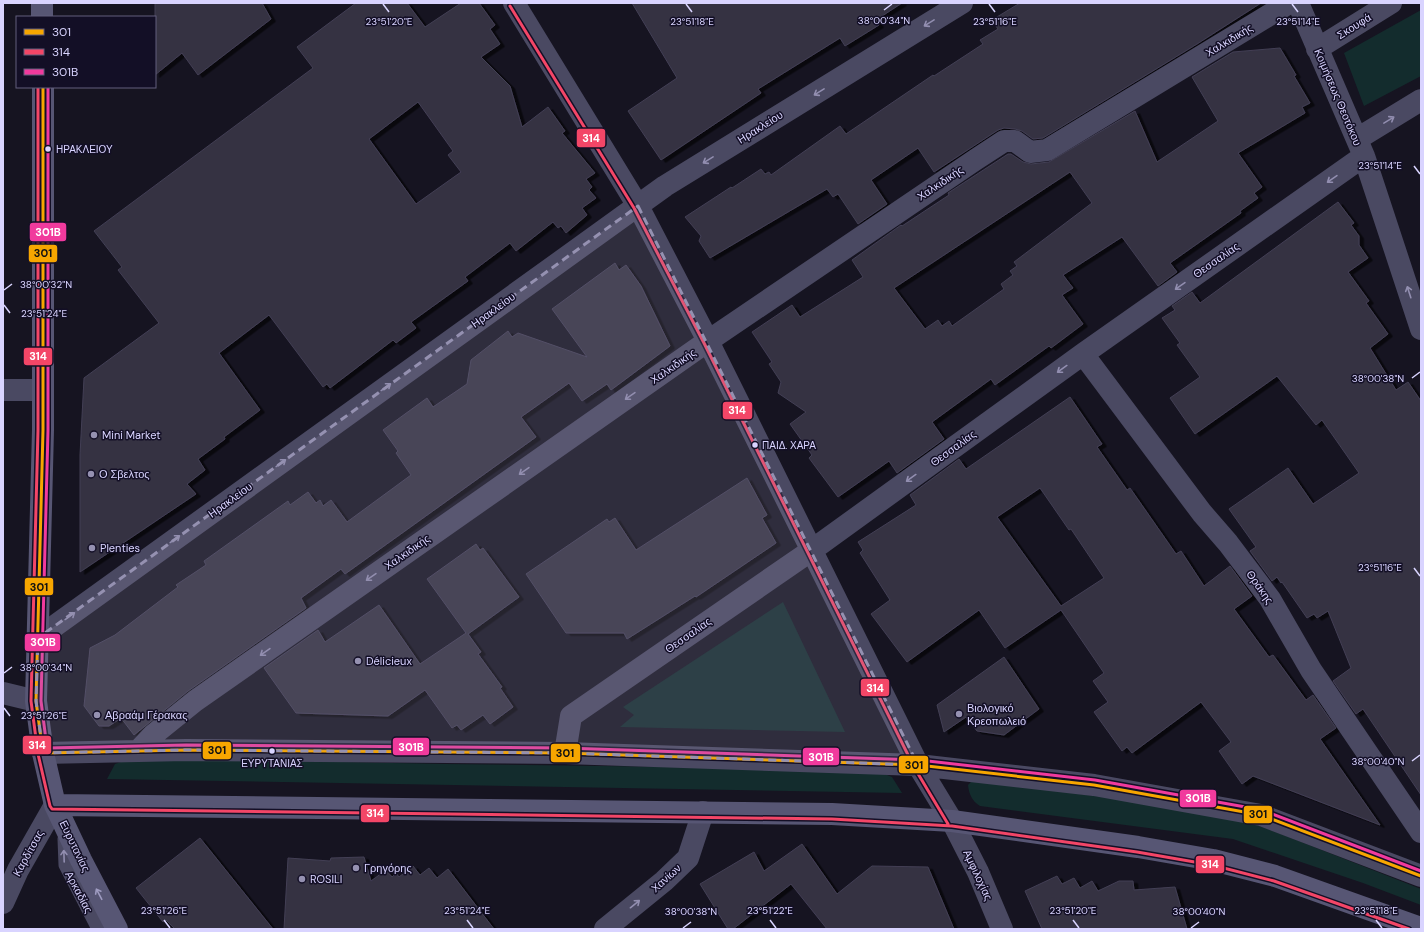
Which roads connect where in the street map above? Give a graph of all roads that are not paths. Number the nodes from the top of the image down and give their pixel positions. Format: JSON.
{"nodes":[{"id":1,"x":42,"y":3,"type":"edge"},
{"id":2,"x":514,"y":3,"type":"edge"},
{"id":3,"x":962,"y":3,"type":"edge"},
{"id":4,"x":1289,"y":3,"type":"edge"},
{"id":5,"x":1298,"y":3,"type":"edge"},
{"id":6,"x":1391,"y":3,"type":"edge"},
{"id":7,"x":42,"y":16,"type":"edge"},
{"id":8,"x":1317,"y":49,"type":"junction"},
{"id":9,"x":43,"y":88,"type":"edge"},
{"id":10,"x":1421,"y":100,"type":"edge"},
{"id":11,"x":1360,"y":148,"type":"junction"},
{"id":12,"x":638,"y":206,"type":"junction"},
{"id":13,"x":1421,"y":329,"type":"edge"},
{"id":14,"x":708,"y":341,"type":"junction"},
{"id":15,"x":1083,"y":354,"type":"junction"},
{"id":16,"x":3,"y":390,"type":"edge"},
{"id":17,"x":43,"y":390,"type":"junction"},
{"id":18,"x":812,"y":550,"type":"junction"},
{"id":19,"x":38,"y":638,"type":"junction"},
{"id":20,"x":3,"y":693,"type":"edge"},
{"id":21,"x":36,"y":701,"type":"junction"},
{"id":22,"x":139,"y":750,"type":"junction"},
{"id":23,"x":43,"y":753,"type":"junction"},
{"id":24,"x":565,"y":754,"type":"junction"},
{"id":25,"x":918,"y":765,"type":"junction"},
{"id":26,"x":55,"y":805,"type":"junction"},
{"id":27,"x":704,"y":812,"type":"junction"},
{"id":28,"x":952,"y":821,"type":"junction"},
{"id":29,"x":67,"y":830,"type":"junction"},
{"id":30,"x":1421,"y":832,"type":"edge"},
{"id":31,"x":11,"y":869,"type":"edge"},
{"id":32,"x":1421,"y":876,"type":"edge"},
{"id":33,"x":3,"y":903,"type":"edge"},
{"id":34,"x":1421,"y":928,"type":"edge"},
{"id":35,"x":98,"y":929,"type":"edge"},
{"id":36,"x":117,"y":929,"type":"edge"},
{"id":37,"x":605,"y":929,"type":"edge"},
{"id":38,"x":1002,"y":929,"type":"edge"}],
"edges":[{"from":1,"to":7,"type":"street"},
{"from":2,"to":12,"type":"street","name":"Αμφιλοχίας"},
{"from":3,"to":12,"type":"street","name":"Ηρακλείου","one_way":true},
{"from":4,"to":14,"type":"street","name":"Χαλκιδικής"},
{"from":5,"to":8,"type":"street","name":"Κοιμήσεως Θεοτόκου"},
{"from":6,"to":8,"type":"street","name":"Σκουφά"},
{"from":8,"to":11,"type":"street","name":"Κοιμήσεως Θεοτόκου"},
{"from":9,"to":17,"type":"street","name":"Ευρυτανίας"},
{"from":11,"to":10,"type":"street","name":"Θεσσαλίας","one_way":true},
{"from":13,"to":11,"type":"street","name":"Κοιμήσεως Θεοτόκου","one_way":true},
{"from":11,"to":15,"type":"street","name":"Θεσσαλίας","one_way":true},
{"from":12,"to":14,"type":"street","name":"Αμφιλοχίας"},
{"from":19,"to":12,"type":"street","name":"Ηρακλείου","one_way":true},
{"from":14,"to":18,"type":"street","name":"Αμφιλοχίας"},
{"from":14,"to":22,"type":"street","name":"Χαλκιδικής","one_way":true},
{"from":15,"to":18,"type":"street","name":"Θεσσαλίας","one_way":true},
{"from":15,"to":30,"type":"street","name":"Θράκης"},
{"from":16,"to":17,"type":"street"},
{"from":17,"to":19,"type":"street","name":"Ευρυτανίας"},
{"from":18,"to":24,"type":"street","name":"Θεσσαλίας"},
{"from":18,"to":25,"type":"street","name":"Αμφιλοχίας"},
{"from":19,"to":21,"type":"street","name":"Ευρυτανίας"},
{"from":20,"to":21,"type":"street"},
{"from":21,"to":23,"type":"street","name":"Ευρυτανίας"},
{"from":22,"to":23,"type":"street"},
{"from":22,"to":24,"type":"street"},
{"from":23,"to":26,"type":"street","name":"Ευρυτανίας"},
{"from":24,"to":25,"type":"street"},
{"from":25,"to":28,"type":"street","name":"Αμφιλοχίας"},
{"from":25,"to":32,"type":"street"},
{"from":26,"to":27,"type":"street"},
{"from":26,"to":29,"type":"street","name":"Ευρυτανίας"},
{"from":26,"to":31,"type":"street","name":"Καρδίτσας"},
{"from":27,"to":28,"type":"street"},
{"from":37,"to":27,"type":"street","name":"Χανίων","one_way":true},
{"from":28,"to":34,"type":"street"},
{"from":28,"to":38,"type":"street","name":"Αμφιλοχίας"},
{"from":35,"to":29,"type":"lane","name":"Αρκαδίας","one_way":true},
{"from":36,"to":29,"type":"street","name":"Ευρυτανίας","one_way":true},
{"from":31,"to":33,"type":"street","name":"Καρδίτσας"}]}
